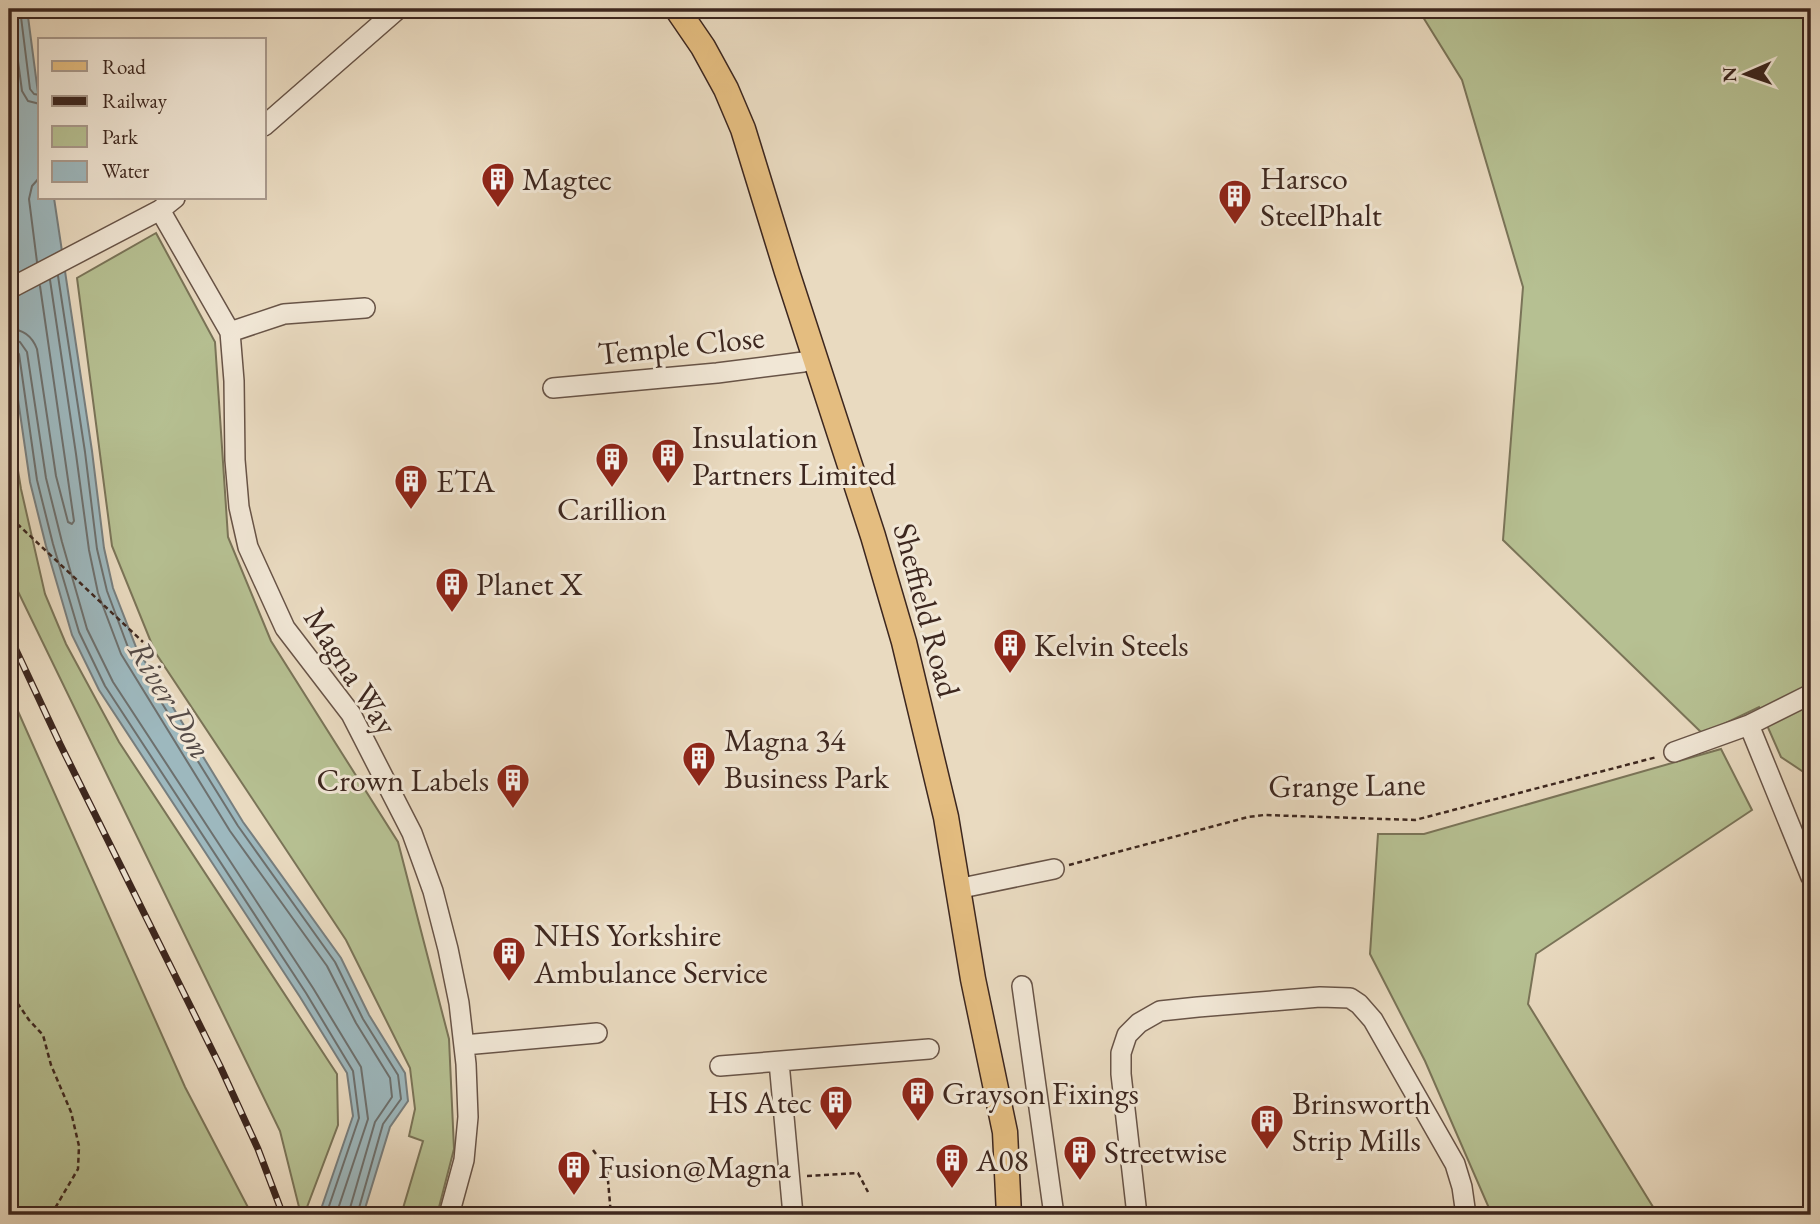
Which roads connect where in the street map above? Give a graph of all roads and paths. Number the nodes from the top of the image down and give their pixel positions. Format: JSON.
{"nodes":[{"id":1,"x":398,"y":9,"type":"edge"},
{"id":2,"x":677,"y":9,"type":"edge"},
{"id":3,"x":266,"y":124,"type":"edge"},
{"id":4,"x":167,"y":204,"type":"edge"},
{"id":5,"x":9,"y":289,"type":"edge"},
{"id":6,"x":365,"y":308,"type":"dead end"},
{"id":7,"x":230,"y":332,"type":"junction"},
{"id":8,"x":815,"y":358,"type":"junction"},
{"id":9,"x":553,"y":388,"type":"dead end"},
{"id":10,"x":11,"y":517,"type":"dead end"},
{"id":11,"x":143,"y":642,"type":"dead end"},
{"id":12,"x":1811,"y":694,"type":"edge"},
{"id":13,"x":1791,"y":704,"type":"junction"},
{"id":14,"x":1749,"y":725,"type":"junction"},
{"id":15,"x":1674,"y":752,"type":"joint"},
{"id":16,"x":1811,"y":777,"type":"edge"},
{"id":17,"x":1054,"y":869,"type":"joint"},
{"id":18,"x":1811,"y":877,"type":"edge"},
{"id":19,"x":957,"y":889,"type":"junction"},
{"id":20,"x":9,"y":979,"type":"edge"},
{"id":21,"x":1022,"y":986,"type":"dead end"},
{"id":22,"x":597,"y":1033,"type":"dead end"},
{"id":23,"x":464,"y":1045,"type":"junction"},
{"id":24,"x":929,"y":1049,"type":"dead end"},
{"id":25,"x":779,"y":1062,"type":"junction"},
{"id":26,"x":720,"y":1066,"type":"dead end"},
{"id":27,"x":593,"y":1150,"type":"dead end"},
{"id":28,"x":790,"y":1177,"type":"junction"},
{"id":29,"x":868,"y":1192,"type":"dead end"},
{"id":30,"x":51,"y":1215,"type":"edge"},
{"id":31,"x":449,"y":1215,"type":"edge"},
{"id":32,"x":611,"y":1215,"type":"edge"},
{"id":33,"x":793,"y":1215,"type":"edge"},
{"id":34,"x":1009,"y":1215,"type":"edge"},
{"id":35,"x":1054,"y":1215,"type":"edge"},
{"id":36,"x":1137,"y":1215,"type":"edge"},
{"id":37,"x":1466,"y":1215,"type":"edge"}],
"edges":[{"from":1,"to":3,"type":"street"},
{"from":2,"to":8,"type":"main road","name":"Sheffield Road"},
{"from":4,"to":5,"type":"street"},
{"from":4,"to":7,"type":"street","name":"Magna Way"},
{"from":6,"to":7,"type":"street"},
{"from":7,"to":23,"type":"street","name":"Magna Way"},
{"from":8,"to":9,"type":"street","name":"Temple Close"},
{"from":8,"to":19,"type":"main road","name":"Sheffield Road"},
{"from":10,"to":11,"type":"path"},
{"from":12,"to":13,"type":"street"},
{"from":13,"to":14,"type":"street"},
{"from":13,"to":16,"type":"path"},
{"from":14,"to":15,"type":"street"},
{"from":14,"to":18,"type":"street"},
{"from":15,"to":17,"type":"path","name":"Grange Lane"},
{"from":17,"to":19,"type":"street"},
{"from":19,"to":34,"type":"main road","name":"Sheffield Road"},
{"from":20,"to":30,"type":"path"},
{"from":21,"to":35,"type":"street"},
{"from":22,"to":23,"type":"street"},
{"from":23,"to":31,"type":"street","name":"Magna Way"},
{"from":24,"to":25,"type":"street"},
{"from":25,"to":26,"type":"street"},
{"from":25,"to":28,"type":"street"},
{"from":27,"to":32,"type":"path"},
{"from":28,"to":29,"type":"path"},
{"from":28,"to":33,"type":"street"},
{"from":36,"to":37,"type":"street"}]}
